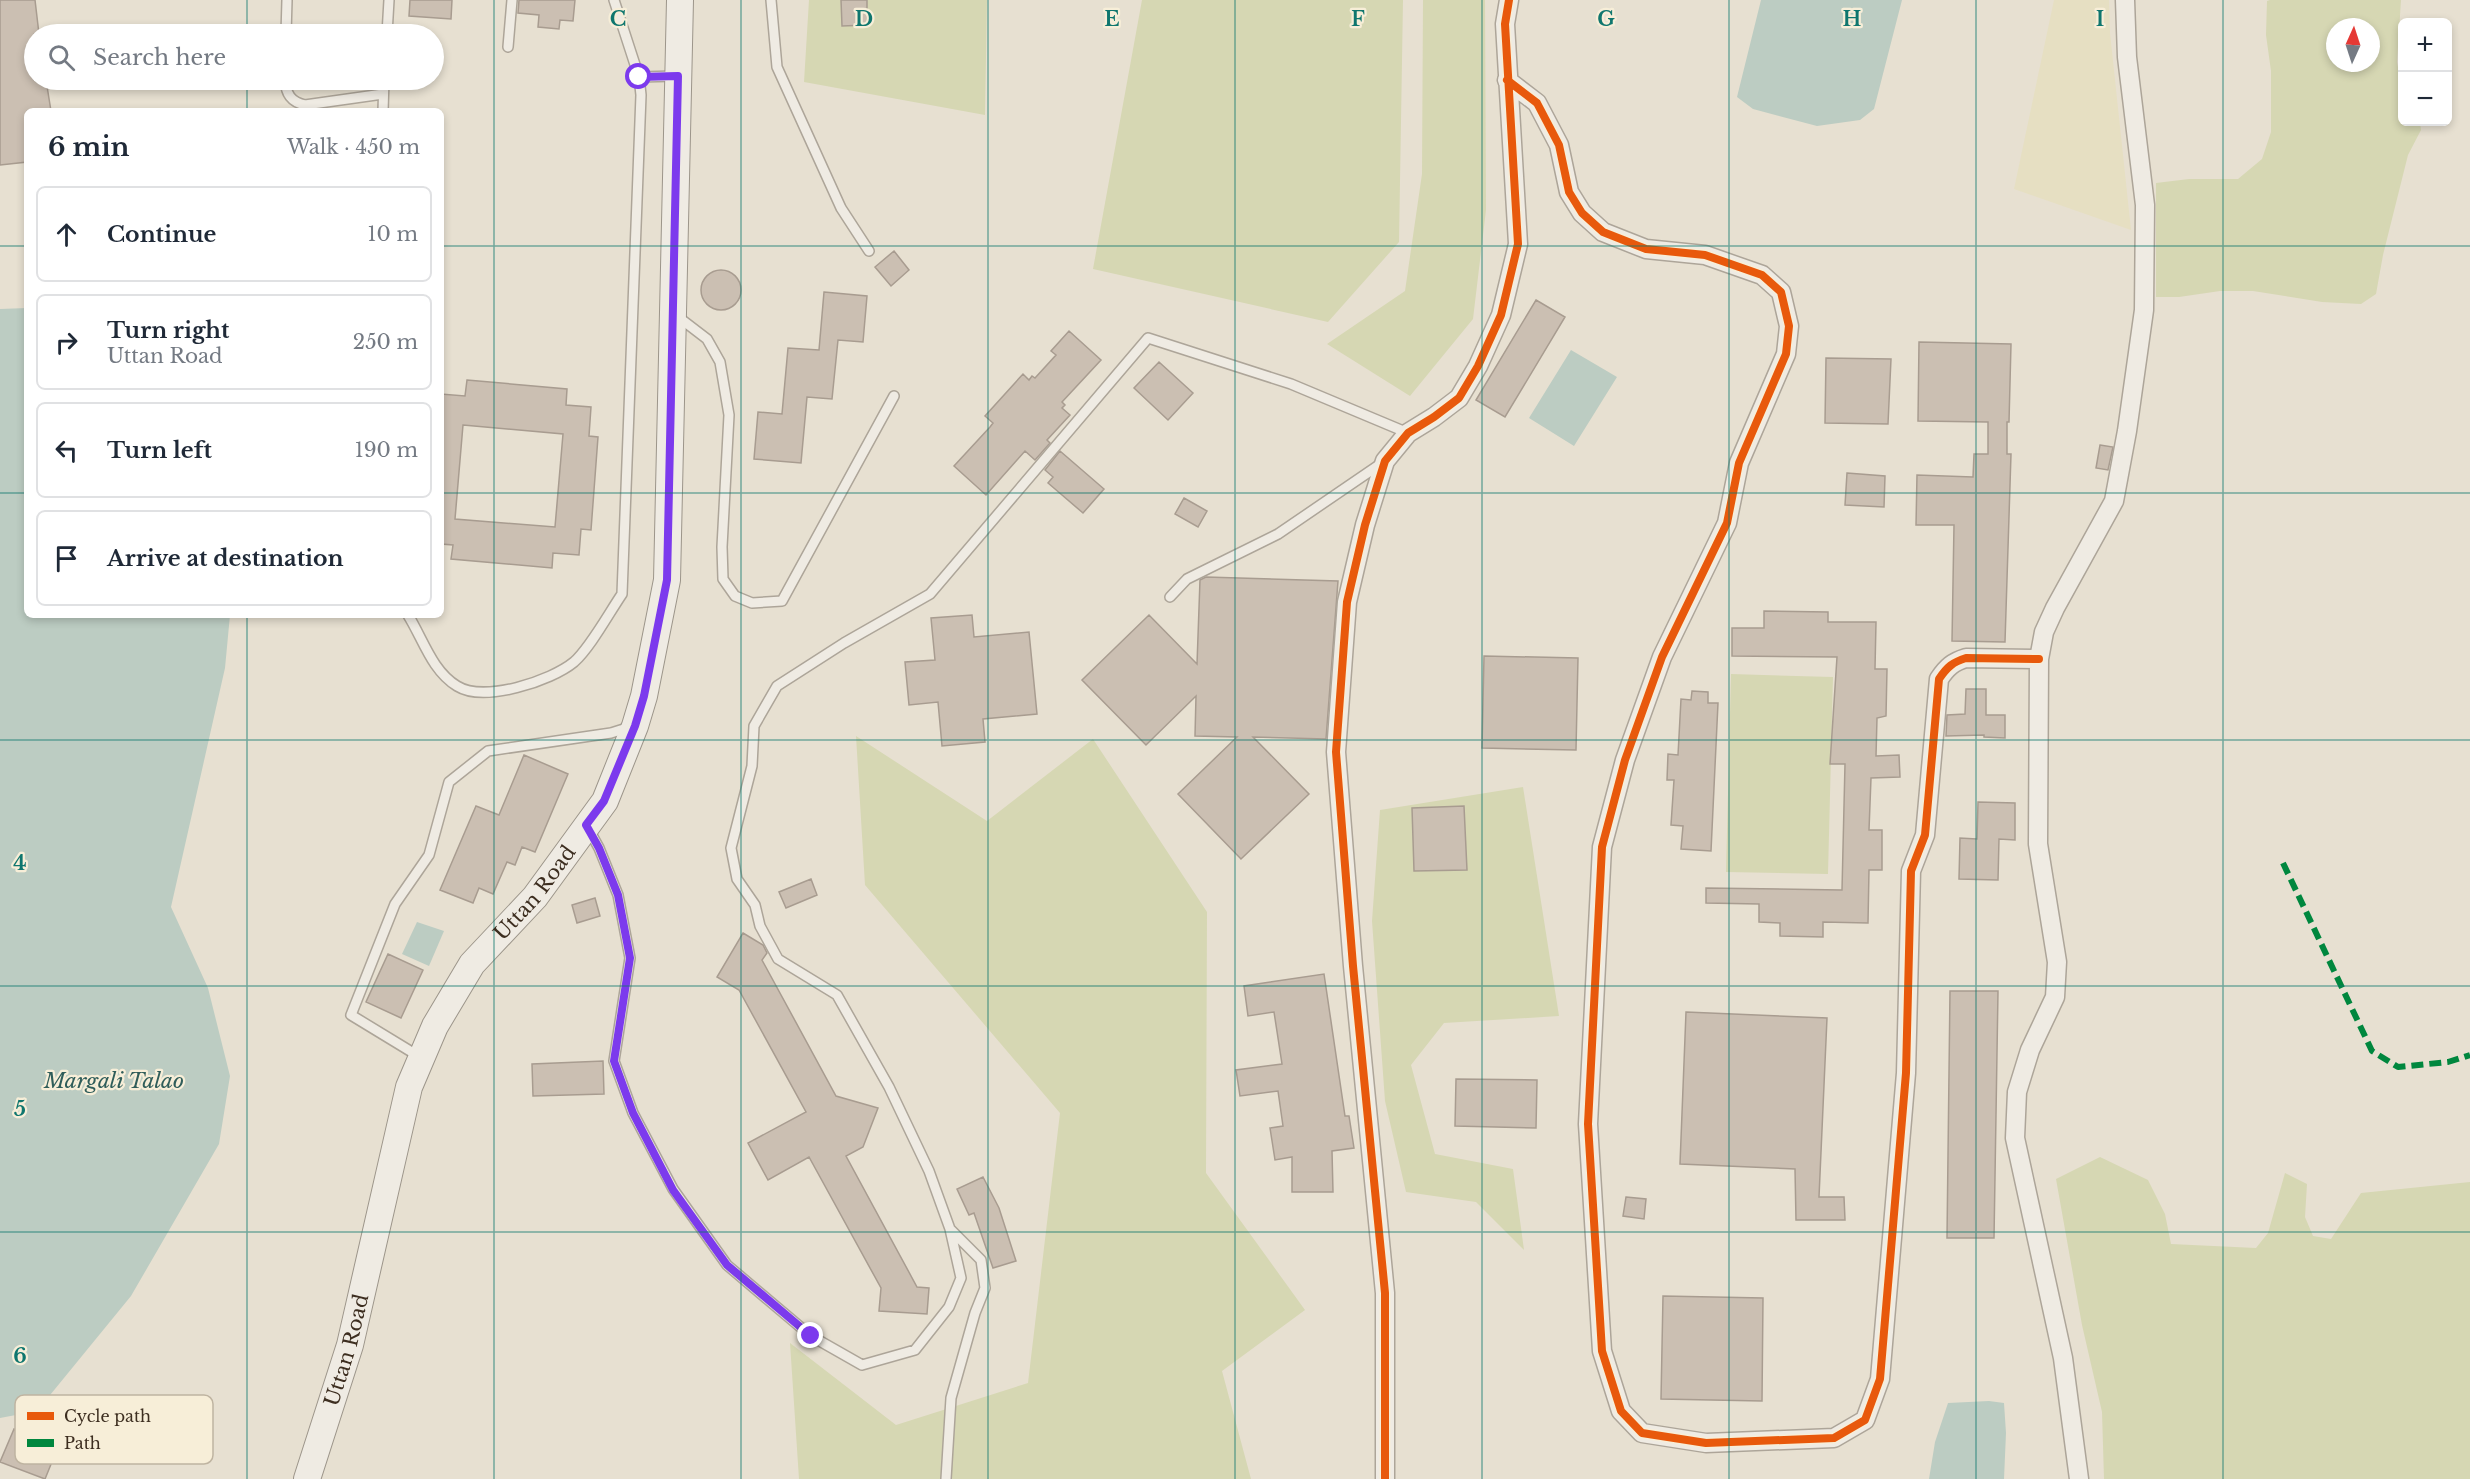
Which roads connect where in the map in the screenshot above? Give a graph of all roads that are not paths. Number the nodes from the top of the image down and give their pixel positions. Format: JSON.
{"nodes":[{"id":1,"x":287,"y":0,"type":"edge"},
{"id":2,"x":389,"y":0,"type":"edge"},
{"id":3,"x":512,"y":0,"type":"edge"},
{"id":4,"x":614,"y":0,"type":"edge"},
{"id":5,"x":680,"y":0,"type":"edge"},
{"id":6,"x":771,"y":0,"type":"edge"},
{"id":7,"x":1509,"y":0,"type":"edge"},
{"id":8,"x":2126,"y":0,"type":"edge"},
{"id":9,"x":286,"y":24,"type":"edge"},
{"id":10,"x":388,"y":24,"type":"edge"},
{"id":11,"x":508,"y":47,"type":"dead end"},
{"id":12,"x":678,"y":76,"type":"junction"},
{"id":13,"x":639,"y":77,"type":"junction"},
{"id":14,"x":1507,"y":80,"type":"junction"},
{"id":15,"x":287,"y":90,"type":"edge"},
{"id":16,"x":383,"y":90,"type":"edge"},
{"id":17,"x":383,"y":94,"type":"junction"},
{"id":18,"x":383,"y":108,"type":"edge"},
{"id":19,"x":869,"y":251,"type":"dead end"},
{"id":20,"x":673,"y":312,"type":"junction"},
{"id":21,"x":894,"y":396,"type":"dead end"},
{"id":22,"x":1408,"y":433,"type":"junction"},
{"id":23,"x":1385,"y":461,"type":"junction"},
{"id":24,"x":1170,"y":597,"type":"dead end"},
{"id":25,"x":410,"y":618,"type":"edge"},
{"id":26,"x":2039,"y":659,"type":"junction"},
{"id":27,"x":635,"y":726,"type":"junction"},
{"id":28,"x":586,"y":825,"type":"junction"},
{"id":29,"x":422,"y":1058,"type":"junction"},
{"id":30,"x":950,"y":1229,"type":"junction"},
{"id":31,"x":307,"y":1479,"type":"edge"},
{"id":32,"x":946,"y":1479,"type":"edge"},
{"id":33,"x":1385,"y":1479,"type":"edge"},
{"id":34,"x":2079,"y":1479,"type":"edge"}],
"edges":[{"from":1,"to":9,"type":"lane"},
{"from":2,"to":10,"type":"lane"},
{"from":3,"to":11,"type":"lane"},
{"from":4,"to":13,"type":"lane"},
{"from":5,"to":12,"type":"main road","name":"Uttan Road"},
{"from":6,"to":19,"type":"lane"},
{"from":7,"to":14,"type":"street"},
{"from":8,"to":26,"type":"street"},
{"from":12,"to":13,"type":"lane"},
{"from":12,"to":20,"type":"main road","name":"Uttan Road"},
{"from":13,"to":25,"type":"lane"},
{"from":14,"to":22,"type":"street"},
{"from":14,"to":26,"type":"street"},
{"from":15,"to":17,"type":"lane"},
{"from":16,"to":17,"type":"lane"},
{"from":17,"to":18,"type":"lane"},
{"from":20,"to":21,"type":"lane"},
{"from":20,"to":27,"type":"main road","name":"Uttan Road"},
{"from":22,"to":23,"type":"street"},
{"from":22,"to":30,"type":"lane"},
{"from":23,"to":24,"type":"lane"},
{"from":23,"to":33,"type":"street"},
{"from":26,"to":34,"type":"street"},
{"from":27,"to":28,"type":"main road","name":"Uttan Road"},
{"from":27,"to":29,"type":"lane"},
{"from":28,"to":29,"type":"main road","name":"Uttan Road"},
{"from":28,"to":30,"type":"lane"},
{"from":29,"to":31,"type":"main road","name":"Uttan Road"},
{"from":30,"to":32,"type":"lane"}]}
